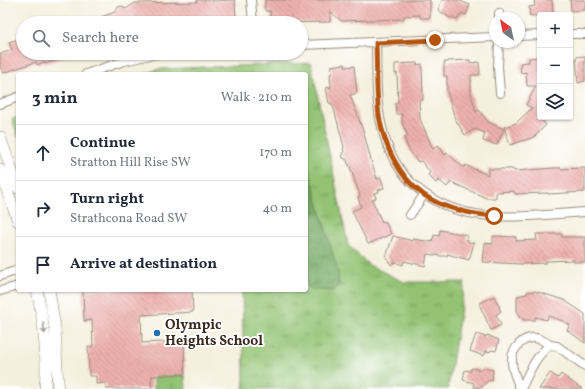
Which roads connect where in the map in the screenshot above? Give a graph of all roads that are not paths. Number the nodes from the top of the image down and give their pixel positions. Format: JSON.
{"nodes":[{"id":1,"x":251,"y":0,"type":"edge"},
{"id":2,"x":252,"y":16,"type":"edge"},
{"id":3,"x":573,"y":34,"type":"edge"},
{"id":4,"x":585,"y":34,"type":"edge"},
{"id":5,"x":537,"y":35,"type":"edge"},
{"id":6,"x":525,"y":36,"type":"edge"},
{"id":7,"x":489,"y":37,"type":"edge"},
{"id":8,"x":376,"y":43,"type":"junction"},
{"id":9,"x":308,"y":45,"type":"edge"},
{"id":10,"x":499,"y":48,"type":"edge"},
{"id":11,"x":128,"y":60,"type":"edge"},
{"id":12,"x":92,"y":72,"type":"edge"},
{"id":13,"x":500,"y":93,"type":"dead end"},
{"id":14,"x":16,"y":98,"type":"edge"},
{"id":15,"x":0,"y":104,"type":"edge"},
{"id":16,"x":0,"y":137,"type":"edge"},
{"id":17,"x":0,"y":170,"type":"edge"},
{"id":18,"x":16,"y":182,"type":"edge"},
{"id":19,"x":424,"y":195,"type":"junction"},
{"id":20,"x":585,"y":212,"type":"edge"},
{"id":21,"x":410,"y":214,"type":"dead end"},
{"id":22,"x":16,"y":215,"type":"edge"},
{"id":23,"x":16,"y":271,"type":"edge"},
{"id":24,"x":0,"y":276,"type":"edge"},
{"id":25,"x":16,"y":287,"type":"edge"},
{"id":26,"x":0,"y":291,"type":"edge"},
{"id":27,"x":37,"y":292,"type":"edge"},
{"id":28,"x":49,"y":292,"type":"edge"},
{"id":29,"x":550,"y":345,"type":"junction"},
{"id":30,"x":585,"y":366,"type":"edge"},
{"id":31,"x":45,"y":389,"type":"edge"},
{"id":32,"x":58,"y":389,"type":"edge"},
{"id":33,"x":520,"y":389,"type":"edge"}],
"edges":[{"from":1,"to":2,"type":"street"},
{"from":3,"to":4,"type":"street"},
{"from":5,"to":6,"type":"street"},
{"from":7,"to":8,"type":"street"},
{"from":8,"to":9,"type":"street"},
{"from":8,"to":19,"type":"street"},
{"from":10,"to":13,"type":"street"},
{"from":11,"to":12,"type":"street"},
{"from":14,"to":15,"type":"street"},
{"from":16,"to":18,"type":"street"},
{"from":17,"to":22,"type":"street"},
{"from":19,"to":20,"type":"street"},
{"from":19,"to":21,"type":"street"},
{"from":23,"to":24,"type":"street"},
{"from":25,"to":26,"type":"street"},
{"from":27,"to":31,"type":"street","one_way":true},
{"from":28,"to":32,"type":"street"},
{"from":29,"to":30,"type":"street"},
{"from":29,"to":33,"type":"street"},
{"from":29,"to":33,"type":"street"}]}
